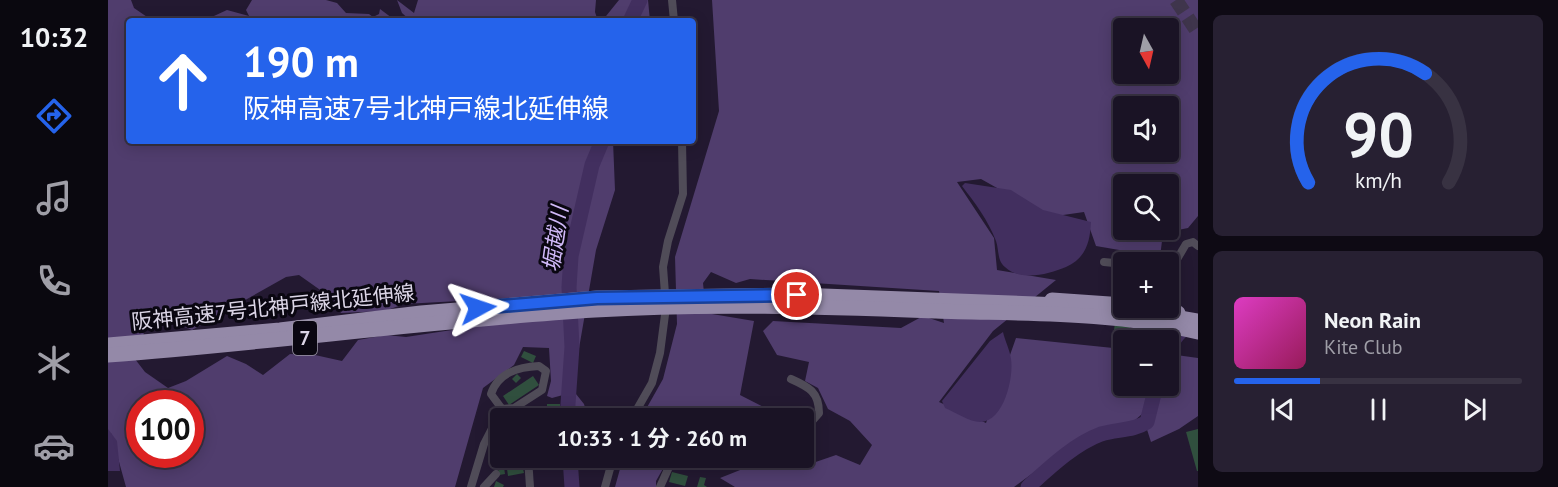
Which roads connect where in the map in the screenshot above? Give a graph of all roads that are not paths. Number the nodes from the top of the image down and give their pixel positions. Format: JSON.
{"nodes":[{"id":1,"x":672,"y":0,"type":"edge"},
{"id":2,"x":674,"y":18,"type":"edge"},
{"id":3,"x":682,"y":144,"type":"edge"},
{"id":4,"x":1198,"y":246,"type":"edge"},
{"id":5,"x":1179,"y":255,"type":"edge"},
{"id":6,"x":1104,"y":262,"type":"dead end"},
{"id":7,"x":1113,"y":263,"type":"edge"},
{"id":8,"x":940,"y":305,"type":"junction"},
{"id":9,"x":1113,"y":306,"type":"edge"},
{"id":10,"x":1059,"y":310,"type":"junction"},
{"id":11,"x":478,"y":313,"type":"junction"},
{"id":12,"x":1159,"y":318,"type":"edge"},
{"id":13,"x":1162,"y":320,"type":"junction"},
{"id":14,"x":1198,"y":320,"type":"edge"},
{"id":15,"x":1198,"y":333,"type":"edge"},
{"id":16,"x":108,"y":345,"type":"edge"},
{"id":17,"x":108,"y":355,"type":"edge"},
{"id":18,"x":791,"y":379,"type":"dead end"},
{"id":19,"x":638,"y":408,"type":"edge"},
{"id":20,"x":502,"y":409,"type":"joint"},
{"id":21,"x":814,"y":419,"type":"edge"},
{"id":22,"x":490,"y":429,"type":"edge"},
{"id":23,"x":529,"y":468,"type":"edge"},
{"id":24,"x":611,"y":468,"type":"edge"},
{"id":25,"x":670,"y":468,"type":"edge"},
{"id":26,"x":496,"y":474,"type":"dead end"},
{"id":27,"x":662,"y":486,"type":"edge"},
{"id":28,"x":471,"y":487,"type":"edge"},
{"id":29,"x":484,"y":487,"type":"edge"},
{"id":30,"x":530,"y":487,"type":"edge"},
{"id":31,"x":605,"y":487,"type":"edge"}],
"edges":[{"from":1,"to":2,"type":"street"},
{"from":3,"to":19,"type":"street"},
{"from":4,"to":5,"type":"street"},
{"from":6,"to":7,"type":"street"},
{"from":8,"to":10,"type":"highway","number":"7"},
{"from":8,"to":10,"type":"highway","number":"7"},
{"from":8,"to":11,"type":"highway","number":"7"},
{"from":9,"to":10,"type":"highway","number":"7"},
{"from":10,"to":13,"type":"highway","number":"7"},
{"from":11,"to":16,"type":"highway","name":"阪神高速7号北神戸線北延伸線","number":"7"},
{"from":11,"to":17,"type":"highway","name":"阪神高速7号北神戸線北延伸線","number":"7"},
{"from":12,"to":13,"type":"highway","number":"7"},
{"from":13,"to":14,"type":"highway","number":"7"},
{"from":13,"to":15,"type":"highway","number":"7"},
{"from":18,"to":21,"type":"street"},
{"from":20,"to":20,"type":"street"},
{"from":22,"to":28,"type":"street"},
{"from":23,"to":30,"type":"street"},
{"from":24,"to":31,"type":"street"},
{"from":25,"to":27,"type":"street"},
{"from":26,"to":29,"type":"street"}]}
